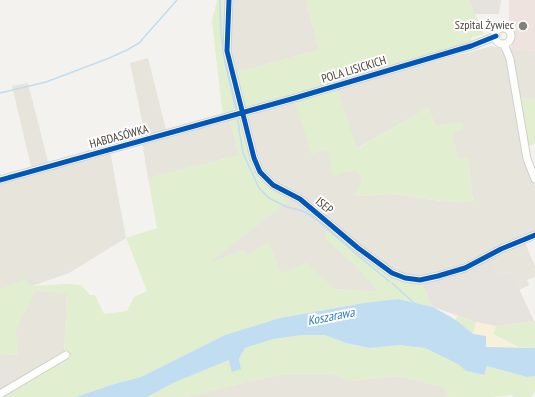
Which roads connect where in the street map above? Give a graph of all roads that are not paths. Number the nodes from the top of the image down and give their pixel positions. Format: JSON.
{"nodes":[{"id":1,"x":228,"y":0,"type":"edge"},
{"id":2,"x":242,"y":112,"type":"junction"},
{"id":3,"x":535,"y":179,"type":"edge"},
{"id":4,"x":0,"y":180,"type":"edge"},
{"id":5,"x":535,"y":235,"type":"edge"},
{"id":6,"x":66,"y":355,"type":"dead end"},
{"id":7,"x":0,"y":394,"type":"edge"}],
"edges":[{"from":1,"to":2,"type":"street","name":"ISEP"},
{"from":2,"to":3,"type":"street","name":"POLA LISICKICH"},
{"from":2,"to":4,"type":"street","name":"HABDASÓWKA"},
{"from":2,"to":5,"type":"street","name":"ISEP"},
{"from":6,"to":7,"type":"street"}]}
